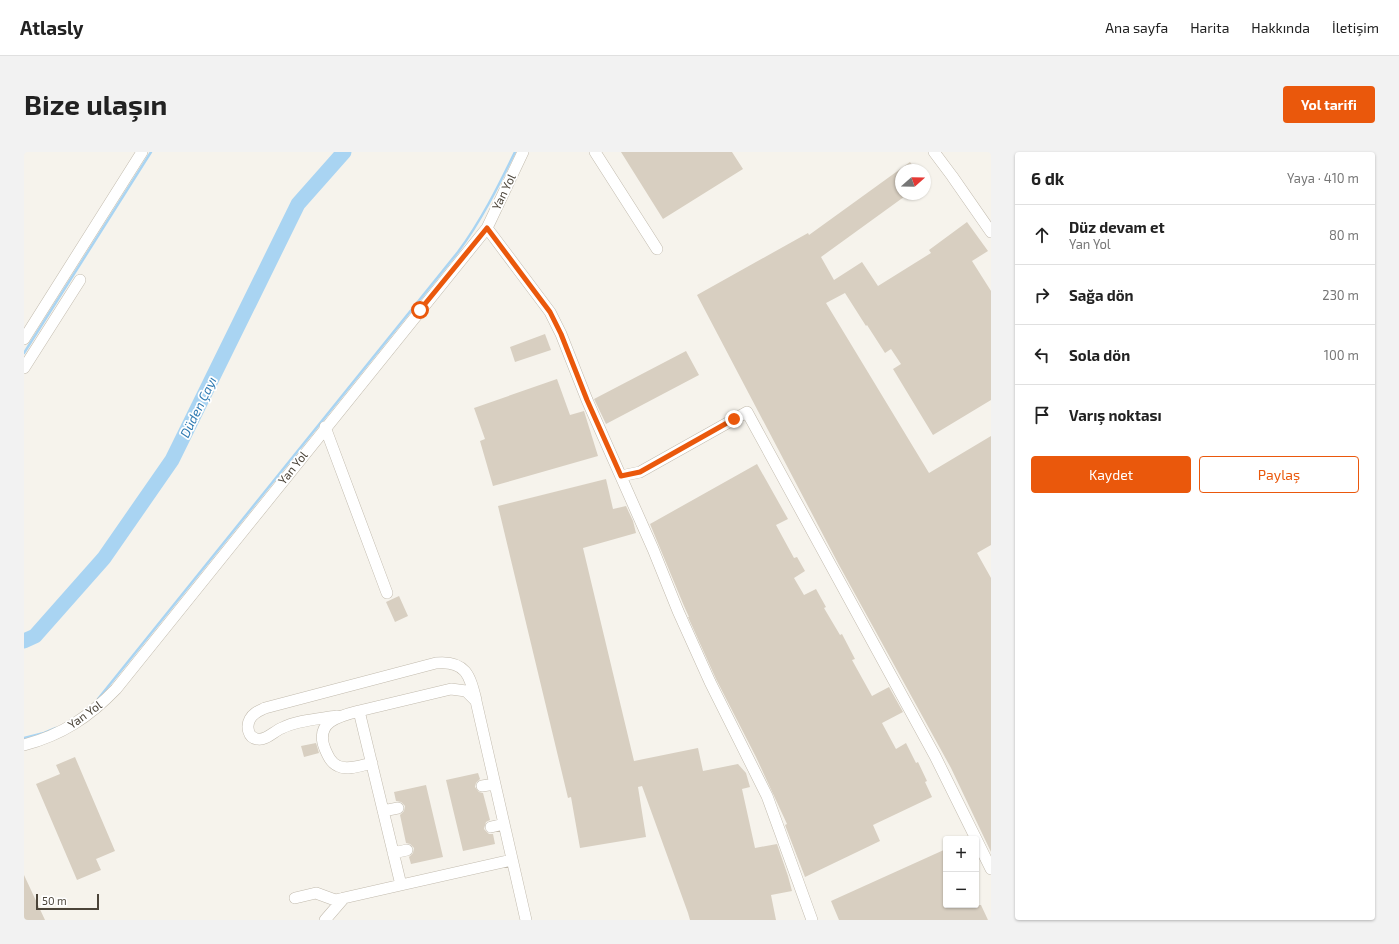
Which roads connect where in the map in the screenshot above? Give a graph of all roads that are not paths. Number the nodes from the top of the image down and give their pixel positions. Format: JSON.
{"nodes":[{"id":1,"x":142,"y":152,"type":"edge"},
{"id":2,"x":523,"y":152,"type":"edge"},
{"id":3,"x":595,"y":152,"type":"edge"},
{"id":4,"x":934,"y":152,"type":"edge"},
{"id":5,"x":487,"y":228,"type":"junction"},
{"id":6,"x":991,"y":232,"type":"edge"},
{"id":7,"x":657,"y":249,"type":"dead end"},
{"id":8,"x":80,"y":280,"type":"dead end"},
{"id":9,"x":24,"y":339,"type":"edge"},
{"id":10,"x":24,"y":368,"type":"edge"},
{"id":11,"x":325,"y":427,"type":"junction"},
{"id":12,"x":621,"y":476,"type":"junction"},
{"id":13,"x":387,"y":592,"type":"dead end"},
{"id":14,"x":476,"y":701,"type":"junction"},
{"id":15,"x":360,"y":710,"type":"junction"},
{"id":16,"x":337,"y":716,"type":"junction"},
{"id":17,"x":24,"y":745,"type":"edge"},
{"id":18,"x":372,"y":762,"type":"junction"},
{"id":19,"x":495,"y":784,"type":"junction"},
{"id":20,"x":482,"y":786,"type":"dead end"},
{"id":21,"x":398,"y":808,"type":"dead end"},
{"id":22,"x":383,"y":811,"type":"junction"},
{"id":23,"x":504,"y":824,"type":"junction"},
{"id":24,"x":492,"y":827,"type":"dead end"},
{"id":25,"x":407,"y":850,"type":"dead end"},
{"id":26,"x":393,"y":853,"type":"junction"},
{"id":27,"x":512,"y":860,"type":"junction"},
{"id":28,"x":991,"y":869,"type":"edge"},
{"id":29,"x":400,"y":885,"type":"junction"},
{"id":30,"x":296,"y":898,"type":"dead end"},
{"id":31,"x":344,"y":898,"type":"junction"},
{"id":32,"x":325,"y":920,"type":"edge"},
{"id":33,"x":526,"y":920,"type":"edge"},
{"id":34,"x":812,"y":920,"type":"edge"}],
"edges":[{"from":1,"to":9,"type":"street"},
{"from":2,"to":5,"type":"street","name":"Yan Yol"},
{"from":3,"to":7,"type":"street"},
{"from":4,"to":6,"type":"street"},
{"from":5,"to":11,"type":"street","name":"Yan Yol"},
{"from":5,"to":12,"type":"street"},
{"from":8,"to":10,"type":"street"},
{"from":11,"to":13,"type":"street"},
{"from":11,"to":17,"type":"street","name":"Yan Yol"},
{"from":12,"to":28,"type":"street"},
{"from":12,"to":34,"type":"street"},
{"from":14,"to":15,"type":"street"},
{"from":14,"to":16,"type":"street"},
{"from":14,"to":19,"type":"street"},
{"from":15,"to":16,"type":"street"},
{"from":15,"to":18,"type":"street"},
{"from":16,"to":18,"type":"street"},
{"from":18,"to":22,"type":"street"},
{"from":19,"to":20,"type":"street"},
{"from":19,"to":23,"type":"street"},
{"from":21,"to":22,"type":"street"},
{"from":22,"to":26,"type":"street"},
{"from":23,"to":24,"type":"street"},
{"from":23,"to":27,"type":"street"},
{"from":25,"to":26,"type":"street"},
{"from":26,"to":29,"type":"street"},
{"from":27,"to":29,"type":"street"},
{"from":27,"to":33,"type":"street"},
{"from":29,"to":31,"type":"street"},
{"from":30,"to":31,"type":"street"},
{"from":31,"to":32,"type":"street"}]}
